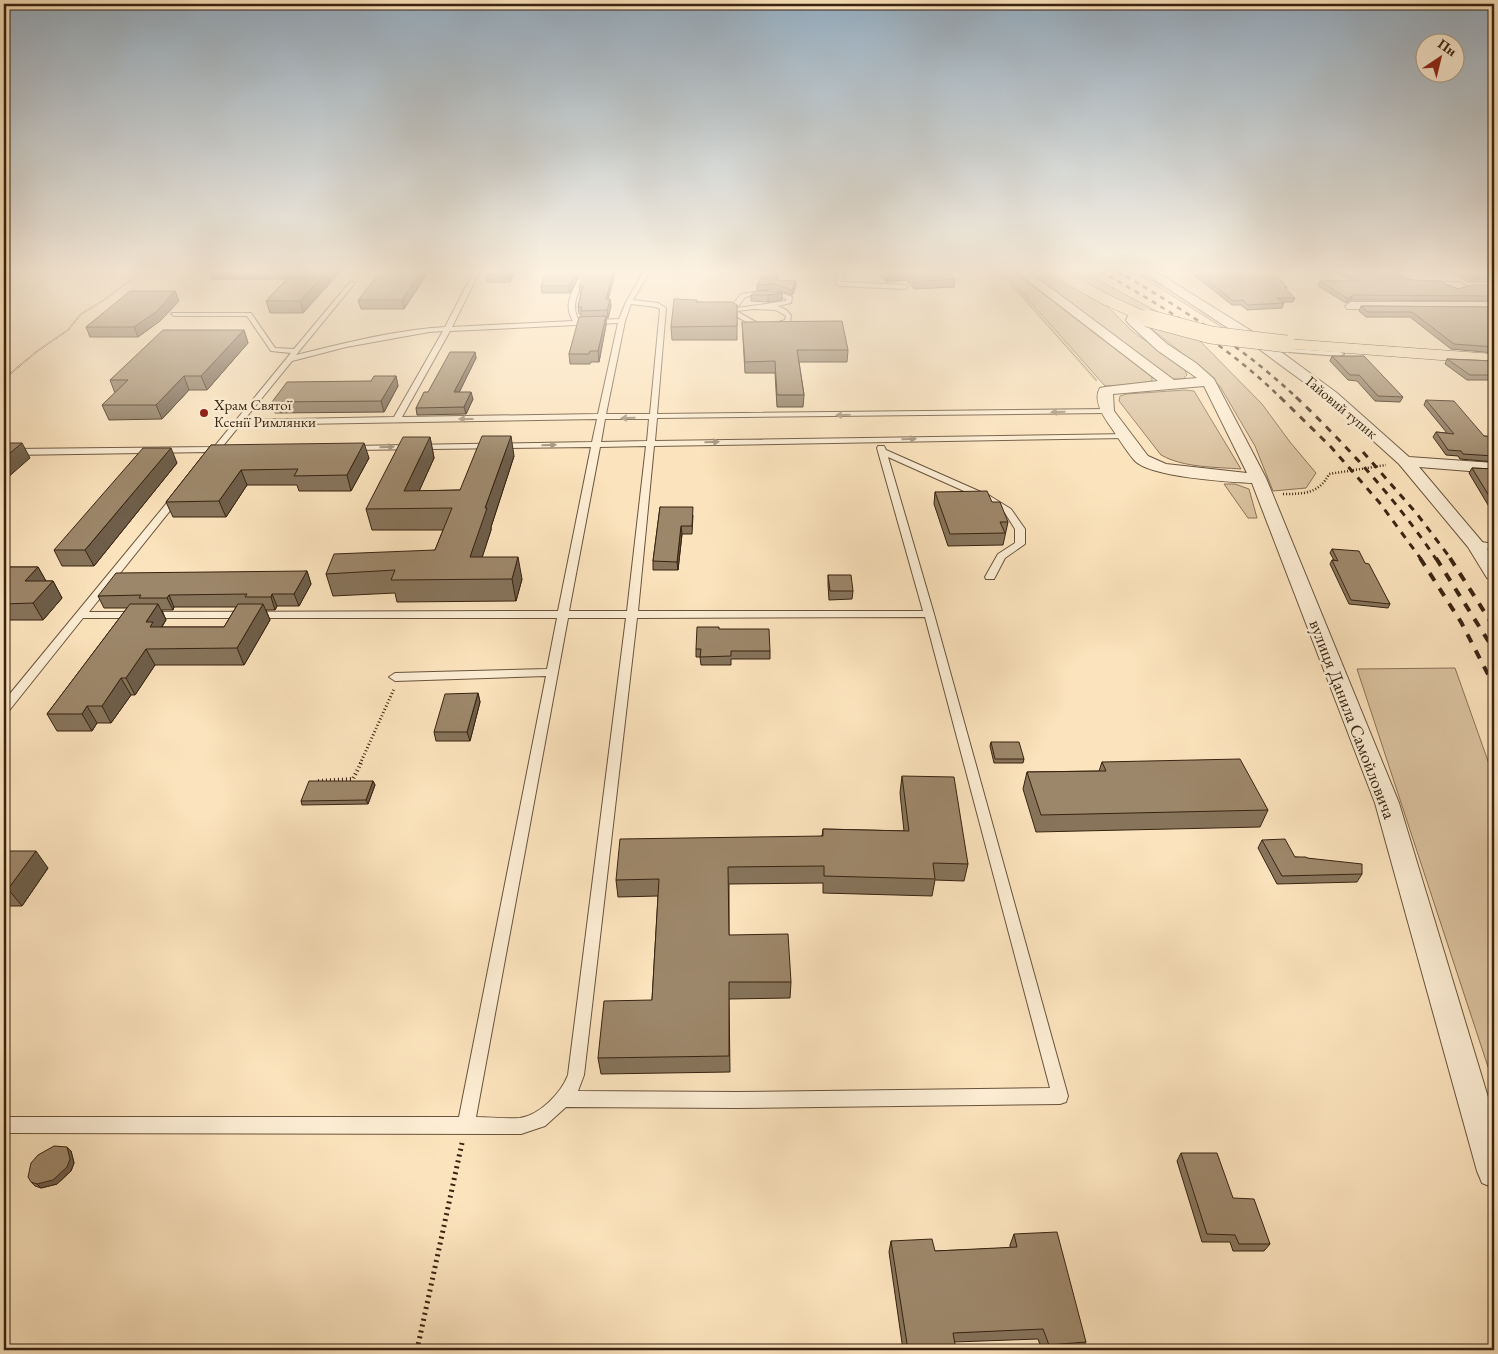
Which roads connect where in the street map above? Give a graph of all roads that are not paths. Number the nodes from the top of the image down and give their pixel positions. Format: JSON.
{"nodes":[{"id":1,"x":263,"y":334,"type":"edge"},
{"id":2,"x":311,"y":334,"type":"edge"},
{"id":3,"x":411,"y":334,"type":"edge"},
{"id":4,"x":445,"y":334,"type":"edge"},
{"id":5,"x":619,"y":334,"type":"edge"},
{"id":6,"x":664,"y":334,"type":"edge"},
{"id":7,"x":1105,"y":334,"type":"edge"},
{"id":8,"x":1147,"y":334,"type":"edge"},
{"id":9,"x":1209,"y":334,"type":"edge"},
{"id":10,"x":1247,"y":334,"type":"edge"},
{"id":11,"x":1268,"y":349,"type":"junction"},
{"id":12,"x":297,"y":351,"type":"junction"},
{"id":13,"x":1340,"y":354,"type":"edge"},
{"id":14,"x":290,"y":359,"type":"junction"},
{"id":15,"x":1494,"y":359,"type":"edge"},
{"id":16,"x":1209,"y":382,"type":"junction"},
{"id":17,"x":1171,"y":384,"type":"junction"},
{"id":18,"x":1107,"y":411,"type":"junction"},
{"id":19,"x":601,"y":418,"type":"junction"},
{"id":20,"x":654,"y":418,"type":"junction"},
{"id":21,"x":398,"y":419,"type":"junction"},
{"id":22,"x":237,"y":423,"type":"junction"},
{"id":23,"x":1126,"y":436,"type":"junction"},
{"id":24,"x":879,"y":439,"type":"junction"},
{"id":25,"x":651,"y":443,"type":"junction"},
{"id":26,"x":597,"y":444,"type":"junction"},
{"id":27,"x":343,"y":448,"type":"edge"},
{"id":28,"x":235,"y":449,"type":"edge"},
{"id":29,"x":215,"y":450,"type":"junction"},
{"id":30,"x":882,"y":451,"type":"junction"},
{"id":31,"x":8,"y":452,"type":"edge"},
{"id":32,"x":1405,"y":461,"type":"junction"},
{"id":33,"x":203,"y":465,"type":"edge"},
{"id":34,"x":1494,"y":468,"type":"edge"},
{"id":35,"x":1261,"y":486,"type":"junction"},
{"id":36,"x":185,"y":487,"type":"edge"},
{"id":37,"x":1475,"y":544,"type":"junction"},
{"id":38,"x":1494,"y":547,"type":"edge"},
{"id":39,"x":1494,"y":574,"type":"edge"},
{"id":40,"x":990,"y":577,"type":"dead end"},
{"id":41,"x":631,"y":613,"type":"junction"},
{"id":42,"x":929,"y":614,"type":"junction"},
{"id":43,"x":81,"y":615,"type":"junction"},
{"id":44,"x":564,"y":615,"type":"junction"},
{"id":45,"x":553,"y":672,"type":"junction"},
{"id":46,"x":397,"y":677,"type":"road end"},
{"id":47,"x":4,"y":709,"type":"edge"},
{"id":48,"x":563,"y":1099,"type":"junction"},
{"id":49,"x":4,"y":1125,"type":"edge"},
{"id":50,"x":466,"y":1126,"type":"junction"},
{"id":51,"x":1494,"y":1171,"type":"edge"}],
"edges":[{"from":1,"to":12,"type":"lane"},
{"from":2,"to":12,"type":"lane"},
{"from":3,"to":14,"type":"lane"},
{"from":4,"to":21,"type":"lane"},
{"from":5,"to":19,"type":"lane"},
{"from":6,"to":20,"type":"lane"},
{"from":7,"to":17,"type":"street"},
{"from":8,"to":16,"type":"street","name":"вулиця Данила Самойловича"},
{"from":9,"to":15,"type":"main road","bridge":true},
{"from":10,"to":11,"type":"street","name":"Гайовий тупик"},
{"from":11,"to":13,"type":"lane"},
{"from":11,"to":32,"type":"street","name":"Гайовий тупик"},
{"from":12,"to":14,"type":"lane"},
{"from":14,"to":22,"type":"lane"},
{"from":16,"to":17,"type":"street"},
{"from":16,"to":35,"type":"street","name":"вулиця Данила Самойловича"},
{"from":17,"to":18,"type":"street"},
{"from":18,"to":20,"type":"lane","one_way":true},
{"from":18,"to":23,"type":"street"},
{"from":20,"to":19,"type":"lane","one_way":true},
{"from":19,"to":21,"type":"lane","one_way":true},
{"from":19,"to":26,"type":"lane"},
{"from":20,"to":25,"type":"lane"},
{"from":21,"to":22,"type":"lane"},
{"from":22,"to":29,"type":"lane"},
{"from":24,"to":23,"type":"lane","one_way":true},
{"from":23,"to":35,"type":"street"},
{"from":25,"to":24,"type":"lane","one_way":true},
{"from":24,"to":30,"type":"lane"},
{"from":25,"to":26,"type":"lane"},
{"from":25,"to":41,"type":"lane"},
{"from":27,"to":26,"type":"lane","one_way":true},
{"from":26,"to":44,"type":"lane"},
{"from":28,"to":29,"type":"lane"},
{"from":29,"to":31,"type":"lane"},
{"from":29,"to":33,"type":"lane"},
{"from":30,"to":40,"type":"lane"},
{"from":30,"to":42,"type":"lane"},
{"from":32,"to":34,"type":"street"},
{"from":32,"to":37,"type":"street","name":"Гайовий тупик"},
{"from":35,"to":51,"type":"street","name":"вулиця Данила Самойловича"},
{"from":36,"to":43,"type":"lane"},
{"from":37,"to":38,"type":"lane"},
{"from":37,"to":39,"type":"street","name":"Гайовий тупик"},
{"from":41,"to":42,"type":"lane"},
{"from":41,"to":44,"type":"lane"},
{"from":41,"to":48,"type":"lane"},
{"from":42,"to":48,"type":"lane"},
{"from":43,"to":44,"type":"lane"},
{"from":43,"to":47,"type":"lane"},
{"from":44,"to":45,"type":"lane"},
{"from":45,"to":46,"type":"lane"},
{"from":45,"to":50,"type":"lane"},
{"from":48,"to":50,"type":"lane"},
{"from":49,"to":50,"type":"lane"}]}
